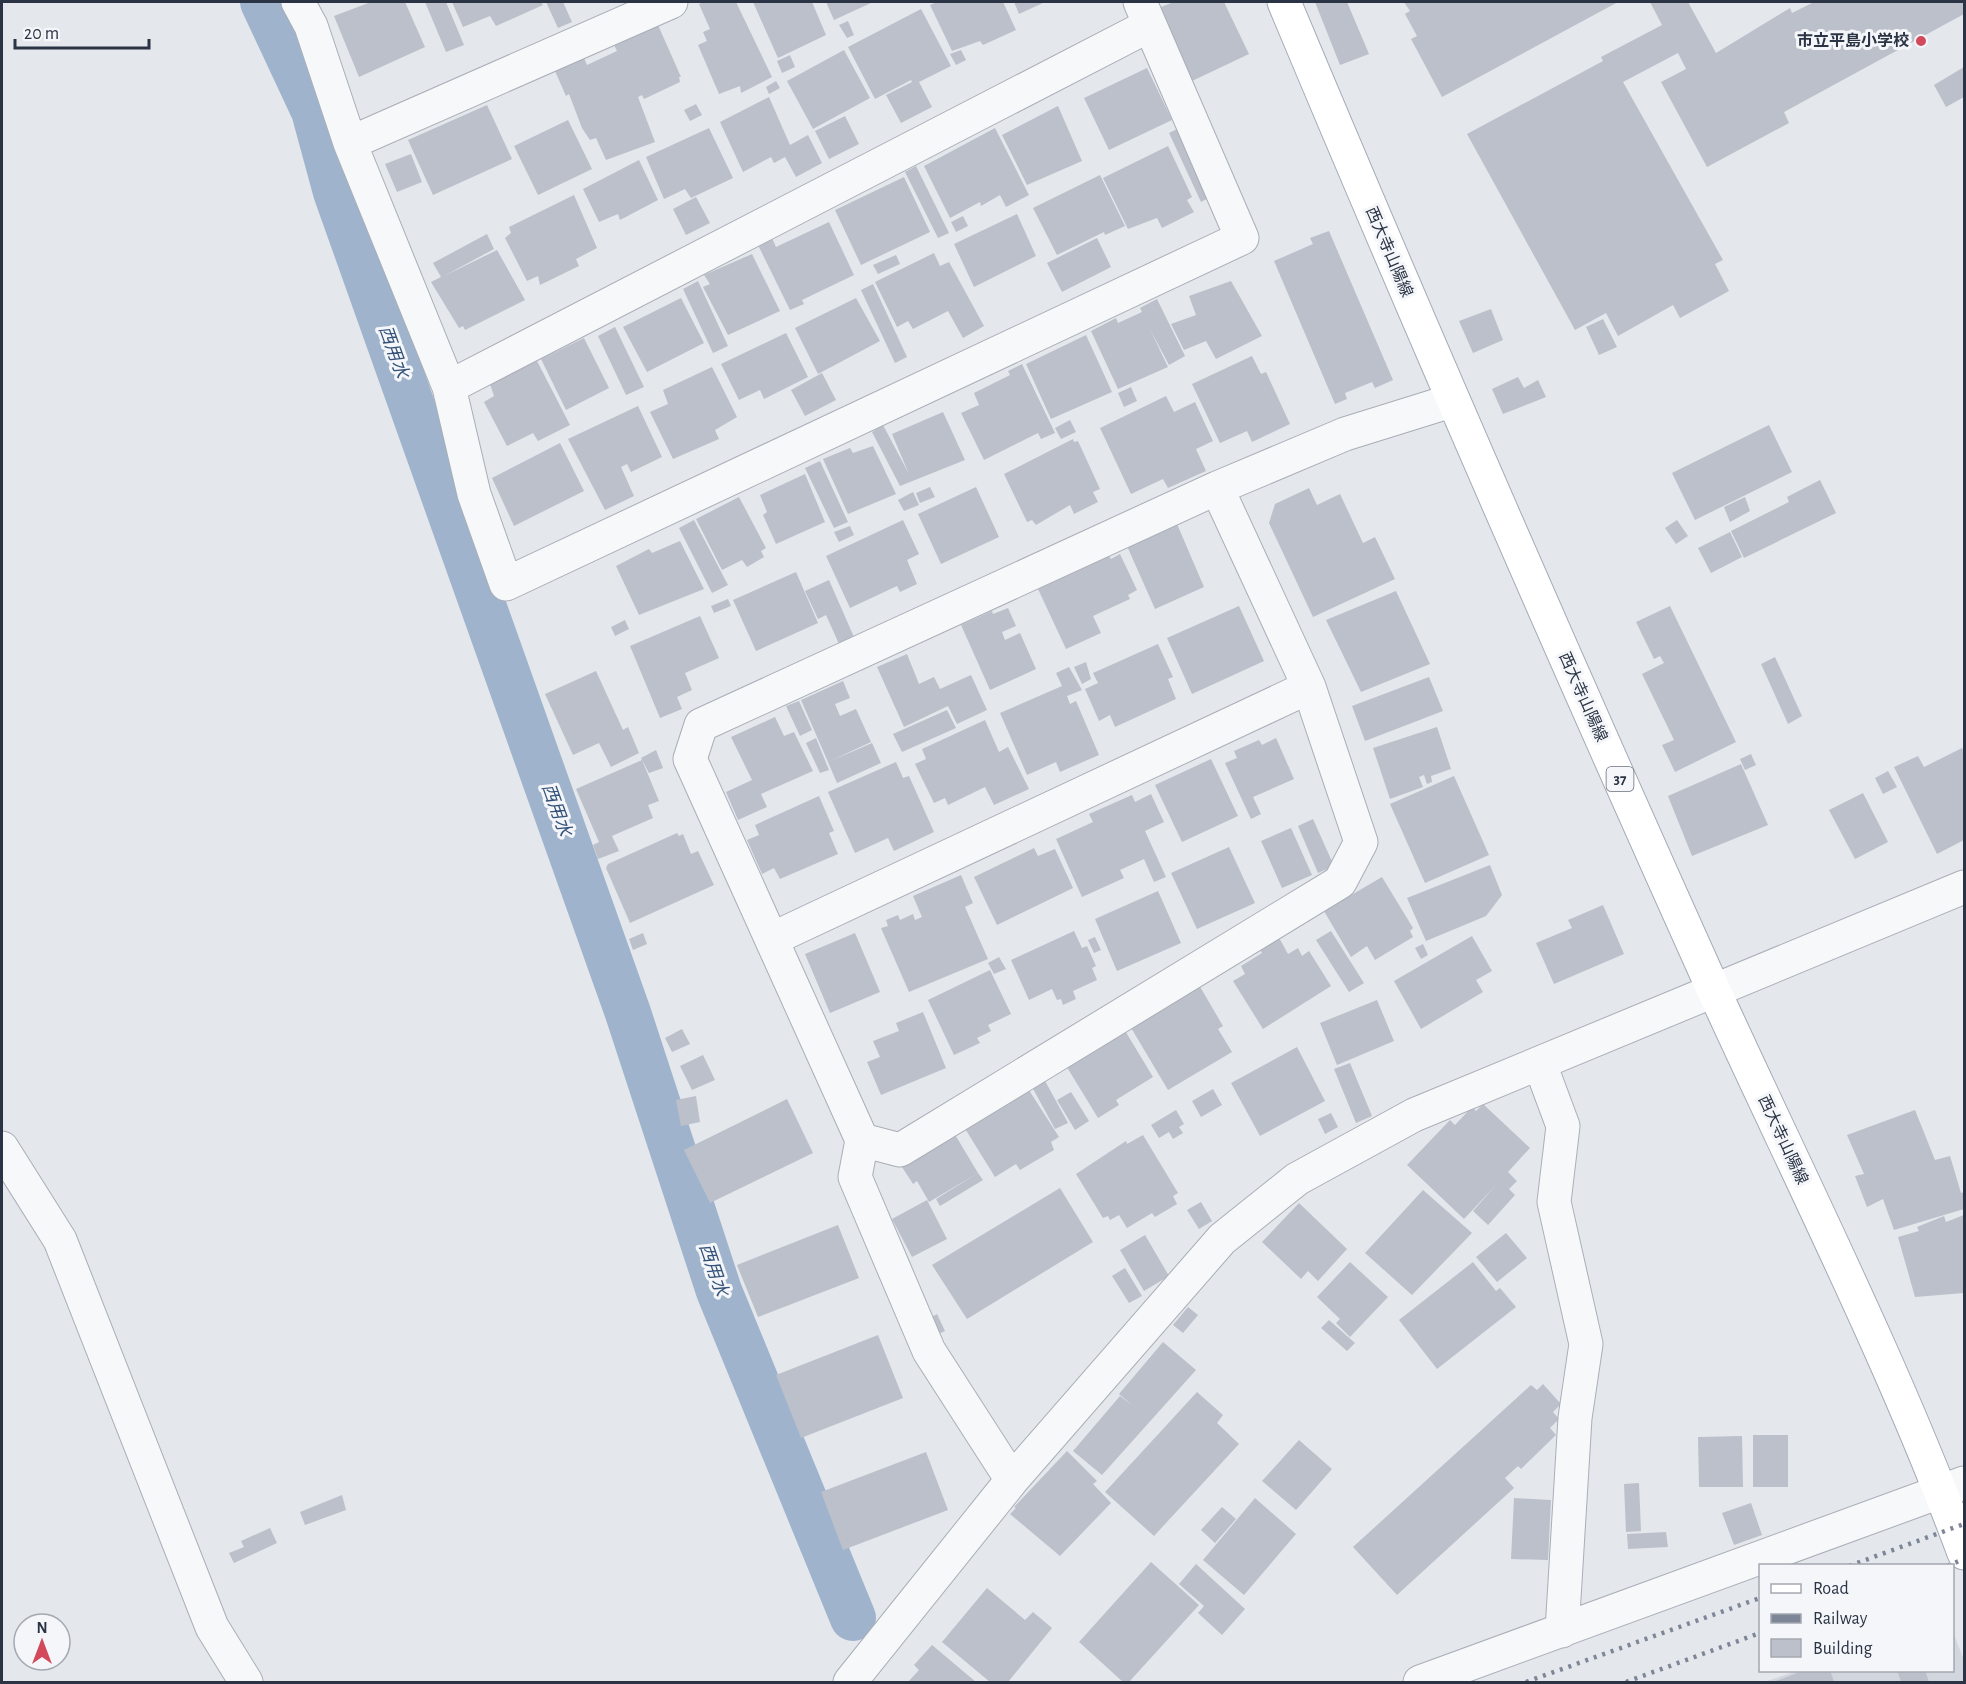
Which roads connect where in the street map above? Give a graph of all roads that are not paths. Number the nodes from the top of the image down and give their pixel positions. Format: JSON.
{"nodes":[{"id":1,"x":298,"y":2,"type":"edge"},
{"id":2,"x":671,"y":2,"type":"edge"},
{"id":3,"x":1284,"y":2,"type":"edge"},
{"id":4,"x":1145,"y":13,"type":"edge"},
{"id":5,"x":350,"y":142,"type":"junction"},
{"id":6,"x":449,"y":387,"type":"junction"},
{"id":7,"x":1451,"y":401,"type":"junction"},
{"id":8,"x":1217,"y":488,"type":"junction"},
{"id":9,"x":1309,"y":687,"type":"junction"},
{"id":10,"x":1965,"y":887,"type":"edge"},
{"id":11,"x":772,"y":939,"type":"junction"},
{"id":12,"x":1715,"y":992,"type":"junction"},
{"id":13,"x":1540,"y":1064,"type":"junction"},
{"id":14,"x":862,"y":1140,"type":"junction"},
{"id":15,"x":2,"y":1148,"type":"edge"},
{"id":16,"x":1012,"y":1480,"type":"junction"},
{"id":17,"x":1953,"y":1488,"type":"edge"},
{"id":18,"x":1965,"y":1553,"type":"edge"},
{"id":19,"x":1562,"y":1630,"type":"junction"},
{"id":20,"x":246,"y":1683,"type":"edge"},
{"id":21,"x":850,"y":1683,"type":"edge"},
{"id":22,"x":1420,"y":1683,"type":"edge"}],
"edges":[{"from":1,"to":5,"type":"street"},
{"from":2,"to":5,"type":"street"},
{"from":3,"to":7,"type":"main road","name":"西大寺山陽線","number":"37"},
{"from":4,"to":6,"type":"street"},
{"from":4,"to":6,"type":"street"},
{"from":5,"to":6,"type":"street"},
{"from":7,"to":8,"type":"street"},
{"from":7,"to":12,"type":"main road","name":"西大寺山陽線","number":"37"},
{"from":8,"to":9,"type":"street"},
{"from":8,"to":11,"type":"street"},
{"from":9,"to":11,"type":"street"},
{"from":9,"to":14,"type":"street"},
{"from":10,"to":12,"type":"street"},
{"from":11,"to":14,"type":"street"},
{"from":12,"to":13,"type":"street"},
{"from":12,"to":17,"type":"main road","name":"西大寺山陽線","number":"37"},
{"from":13,"to":16,"type":"street"},
{"from":13,"to":19,"type":"street"},
{"from":14,"to":16,"type":"street"},
{"from":15,"to":20,"type":"street"},
{"from":16,"to":21,"type":"street"},
{"from":17,"to":18,"type":"main road","name":"西大寺山陽線","number":"37"},
{"from":17,"to":19,"type":"street"},
{"from":19,"to":22,"type":"street"}]}
